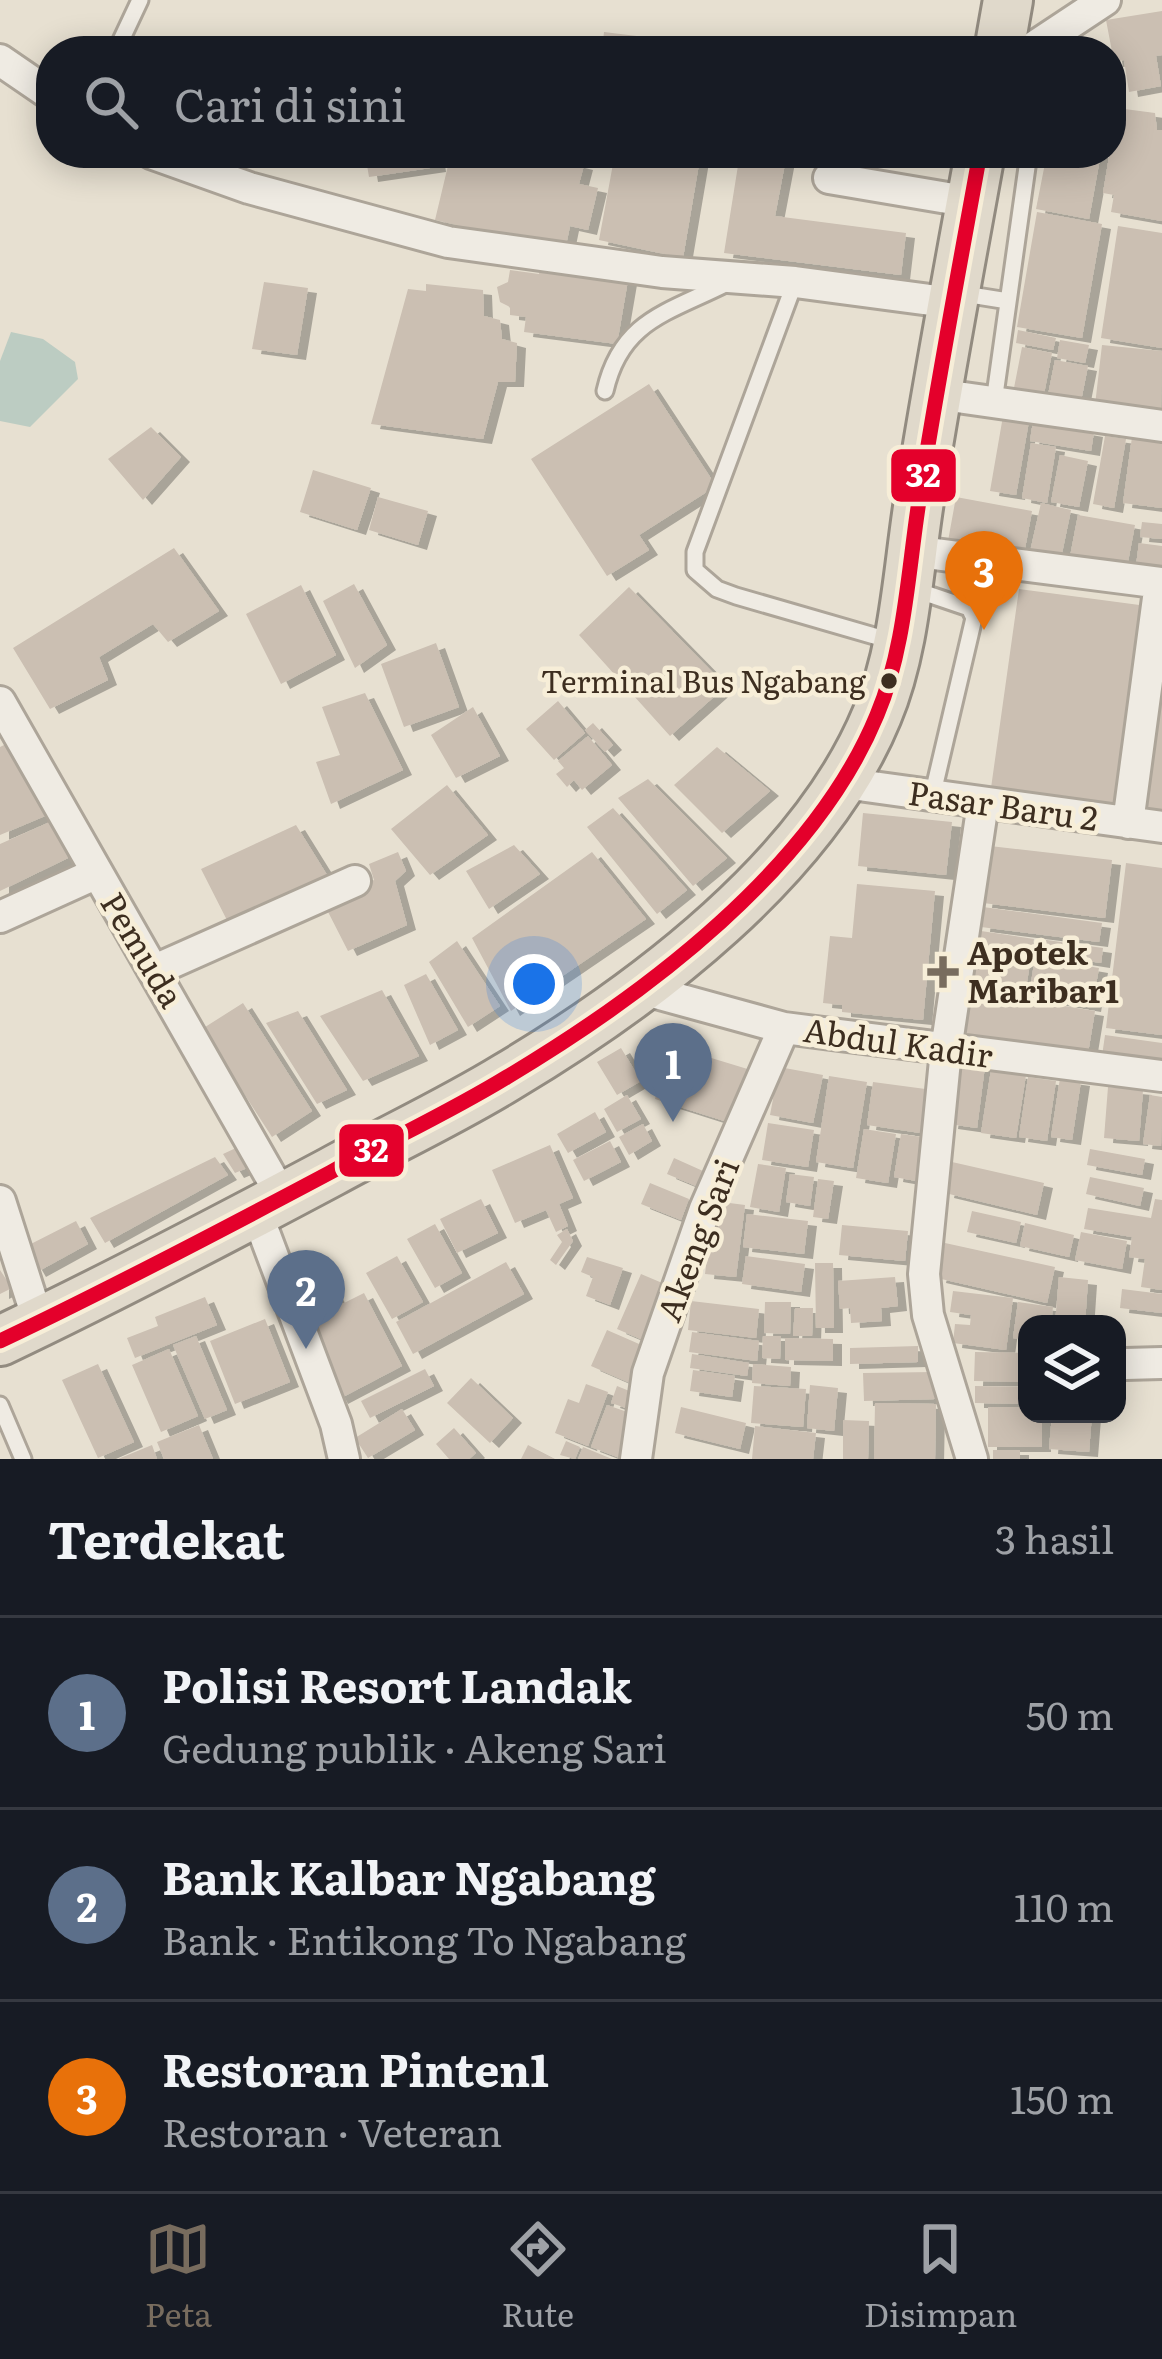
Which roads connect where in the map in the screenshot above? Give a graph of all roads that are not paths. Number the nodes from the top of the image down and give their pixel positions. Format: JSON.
{"nodes":[{"id":1,"x":140,"y":0,"type":"edge"},
{"id":2,"x":1009,"y":0,"type":"edge"},
{"id":3,"x":1105,"y":0,"type":"edge"},
{"id":4,"x":123,"y":36,"type":"edge"},
{"id":5,"x":1002,"y":36,"type":"edge"},
{"id":6,"x":1051,"y":36,"type":"edge"},
{"id":7,"x":0,"y":60,"type":"edge"},
{"id":8,"x":36,"y":84,"type":"edge"},
{"id":9,"x":193,"y":168,"type":"edge"},
{"id":10,"x":985,"y":168,"type":"edge"},
{"id":11,"x":1021,"y":168,"type":"edge"},
{"id":12,"x":829,"y":178,"type":"dead end"},
{"id":13,"x":996,"y":206,"type":"junction"},
{"id":14,"x":736,"y":278,"type":"junction"},
{"id":15,"x":795,"y":282,"type":"junction"},
{"id":16,"x":954,"y":298,"type":"junction"},
{"id":17,"x":1008,"y":301,"type":"junction"},
{"id":18,"x":604,"y":392,"type":"dead end"},
{"id":19,"x":936,"y":394,"type":"junction"},
{"id":20,"x":994,"y":403,"type":"junction"},
{"id":21,"x":1162,"y":426,"type":"edge"},
{"id":22,"x":908,"y":569,"type":"junction"},
{"id":23,"x":1161,"y":583,"type":"edge"},
{"id":24,"x":898,"y":643,"type":"junction"},
{"id":25,"x":0,"y":702,"type":"edge"},
{"id":26,"x":844,"y":783,"type":"junction"},
{"id":27,"x":932,"y":797,"type":"junction"},
{"id":28,"x":983,"y":803,"type":"junction"},
{"id":29,"x":1128,"y":823,"type":"junction"},
{"id":30,"x":1162,"y":827,"type":"edge"},
{"id":31,"x":97,"y":873,"type":"junction"},
{"id":32,"x":355,"y":881,"type":"dead end"},
{"id":33,"x":0,"y":917,"type":"edge"},
{"id":34,"x":154,"y":970,"type":"junction"},
{"id":35,"x":638,"y":988,"type":"junction"},
{"id":36,"x":784,"y":1028,"type":"junction"},
{"id":37,"x":946,"y":1050,"type":"junction"},
{"id":38,"x":1162,"y":1076,"type":"edge"},
{"id":39,"x":0,"y":1202,"type":"edge"},
{"id":40,"x":270,"y":1206,"type":"junction"},
{"id":41,"x":20,"y":1332,"type":"edge"},
{"id":42,"x":1162,"y":1363,"type":"edge"},
{"id":43,"x":1126,"y":1364,"type":"edge"},
{"id":44,"x":0,"y":1405,"type":"edge"},
{"id":45,"x":23,"y":1459,"type":"edge"},
{"id":46,"x":344,"y":1459,"type":"edge"},
{"id":47,"x":636,"y":1459,"type":"edge"},
{"id":48,"x":972,"y":1459,"type":"edge"}],
"edges":[{"from":1,"to":4,"type":"lane"},
{"from":2,"to":5,"type":"highway"},
{"from":3,"to":6,"type":"street"},
{"from":7,"to":8,"type":"street"},
{"from":9,"to":14,"type":"street"},
{"from":10,"to":13,"type":"highway"},
{"from":11,"to":13,"type":"lane"},
{"from":12,"to":13,"type":"street"},
{"from":13,"to":16,"type":"highway"},
{"from":13,"to":17,"type":"lane"},
{"from":14,"to":15,"type":"street"},
{"from":14,"to":18,"type":"lane"},
{"from":15,"to":16,"type":"street"},
{"from":15,"to":24,"type":"lane"},
{"from":16,"to":17,"type":"lane"},
{"from":16,"to":19,"type":"highway"},
{"from":17,"to":20,"type":"lane"},
{"from":19,"to":20,"type":"street"},
{"from":19,"to":22,"type":"highway"},
{"from":20,"to":21,"type":"street"},
{"from":22,"to":23,"type":"street"},
{"from":22,"to":24,"type":"highway"},
{"from":22,"to":27,"type":"lane"},
{"from":23,"to":29,"type":"street"},
{"from":24,"to":26,"type":"highway"},
{"from":25,"to":31,"type":"street","name":"Pemuda"},
{"from":26,"to":27,"type":"street","name":"Pasar Baru 2"},
{"from":26,"to":35,"type":"highway"},
{"from":27,"to":28,"type":"street","name":"Pasar Baru 2"},
{"from":28,"to":29,"type":"street","name":"Pasar Baru 2"},
{"from":28,"to":37,"type":"street"},
{"from":29,"to":30,"type":"street","name":"Pasar Baru 2"},
{"from":31,"to":33,"type":"street"},
{"from":31,"to":34,"type":"street","name":"Pemuda"},
{"from":32,"to":34,"type":"street"},
{"from":34,"to":40,"type":"street","name":"Pemuda"},
{"from":35,"to":36,"type":"street","name":"Abdul Kadir"},
{"from":35,"to":40,"type":"highway"},
{"from":36,"to":37,"type":"street","name":"Abdul Kadir"},
{"from":36,"to":47,"type":"street","name":"Akeng Sari"},
{"from":37,"to":38,"type":"street","name":"Abdul Kadir"},
{"from":37,"to":48,"type":"street"},
{"from":39,"to":41,"type":"street"},
{"from":40,"to":41,"type":"highway"},
{"from":40,"to":46,"type":"street","name":"Pemuda"},
{"from":42,"to":43,"type":"street"},
{"from":44,"to":45,"type":"lane"}]}
